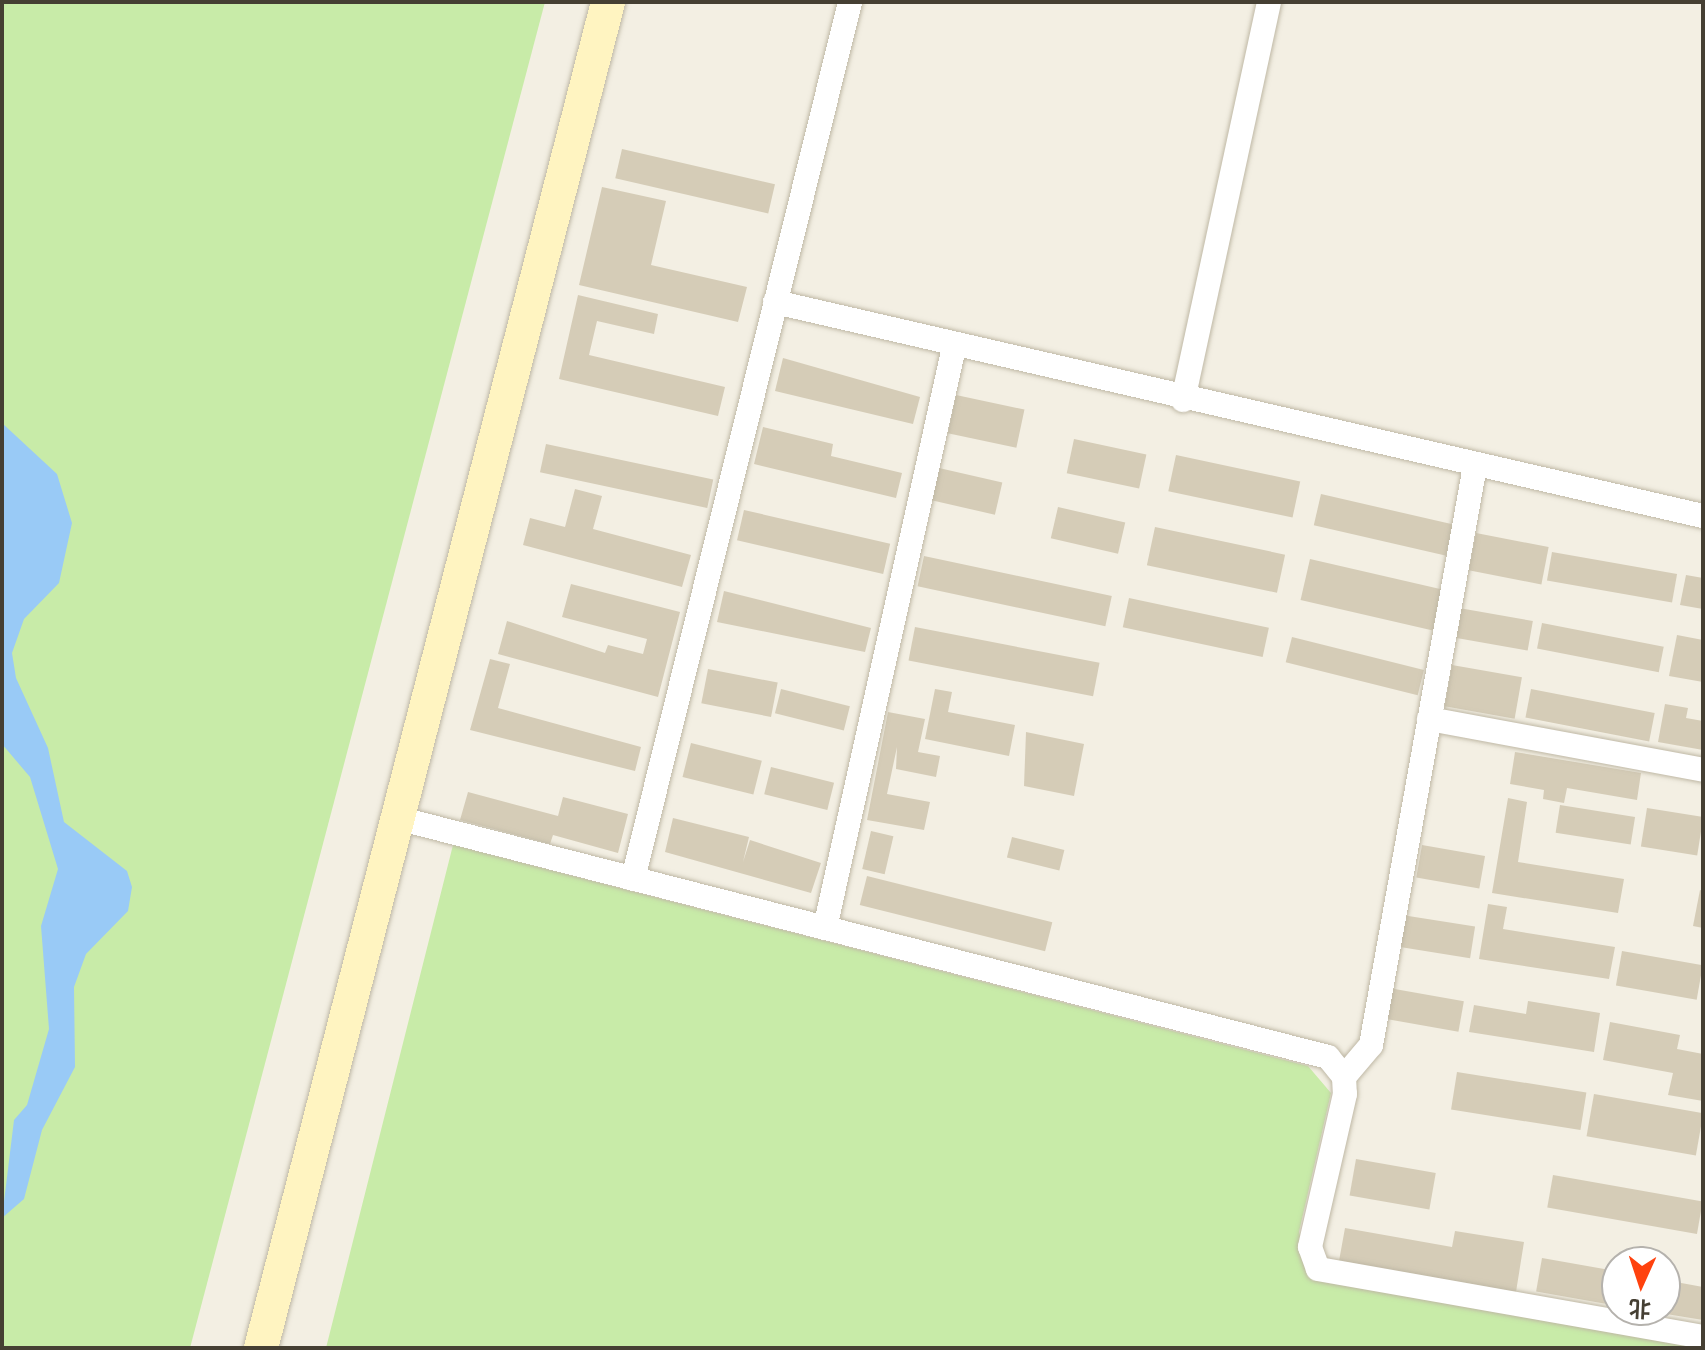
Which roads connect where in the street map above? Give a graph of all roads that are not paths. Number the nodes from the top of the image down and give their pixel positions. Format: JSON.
{"nodes":[{"id":1,"x":608,"y":2,"type":"edge"},
{"id":2,"x":850,"y":2,"type":"edge"},
{"id":3,"x":1269,"y":2,"type":"edge"},
{"id":4,"x":775,"y":302,"type":"junction"},
{"id":5,"x":954,"y":347,"type":"junction"},
{"id":6,"x":1183,"y":400,"type":"junction"},
{"id":7,"x":1475,"y":466,"type":"junction"},
{"id":8,"x":1703,"y":516,"type":"edge"},
{"id":9,"x":1429,"y":719,"type":"junction"},
{"id":10,"x":1703,"y":770,"type":"edge"},
{"id":11,"x":401,"y":819,"type":"junction"},
{"id":12,"x":633,"y":879,"type":"junction"},
{"id":13,"x":825,"y":928,"type":"junction"},
{"id":14,"x":1344,"y":1077,"type":"junction"},
{"id":15,"x":1703,"y":1337,"type":"edge"},
{"id":16,"x":261,"y":1348,"type":"edge"}],
"edges":[{"from":1,"to":11,"type":"street"},
{"from":2,"to":4,"type":"street"},
{"from":3,"to":6,"type":"street"},
{"from":4,"to":5,"type":"street"},
{"from":4,"to":12,"type":"street"},
{"from":5,"to":6,"type":"street"},
{"from":5,"to":13,"type":"street"},
{"from":6,"to":7,"type":"street"},
{"from":7,"to":8,"type":"street"},
{"from":7,"to":9,"type":"street"},
{"from":9,"to":10,"type":"street"},
{"from":9,"to":14,"type":"street"},
{"from":11,"to":12,"type":"street"},
{"from":11,"to":16,"type":"street"},
{"from":12,"to":13,"type":"street"},
{"from":13,"to":14,"type":"street"},
{"from":14,"to":15,"type":"street"}]}
